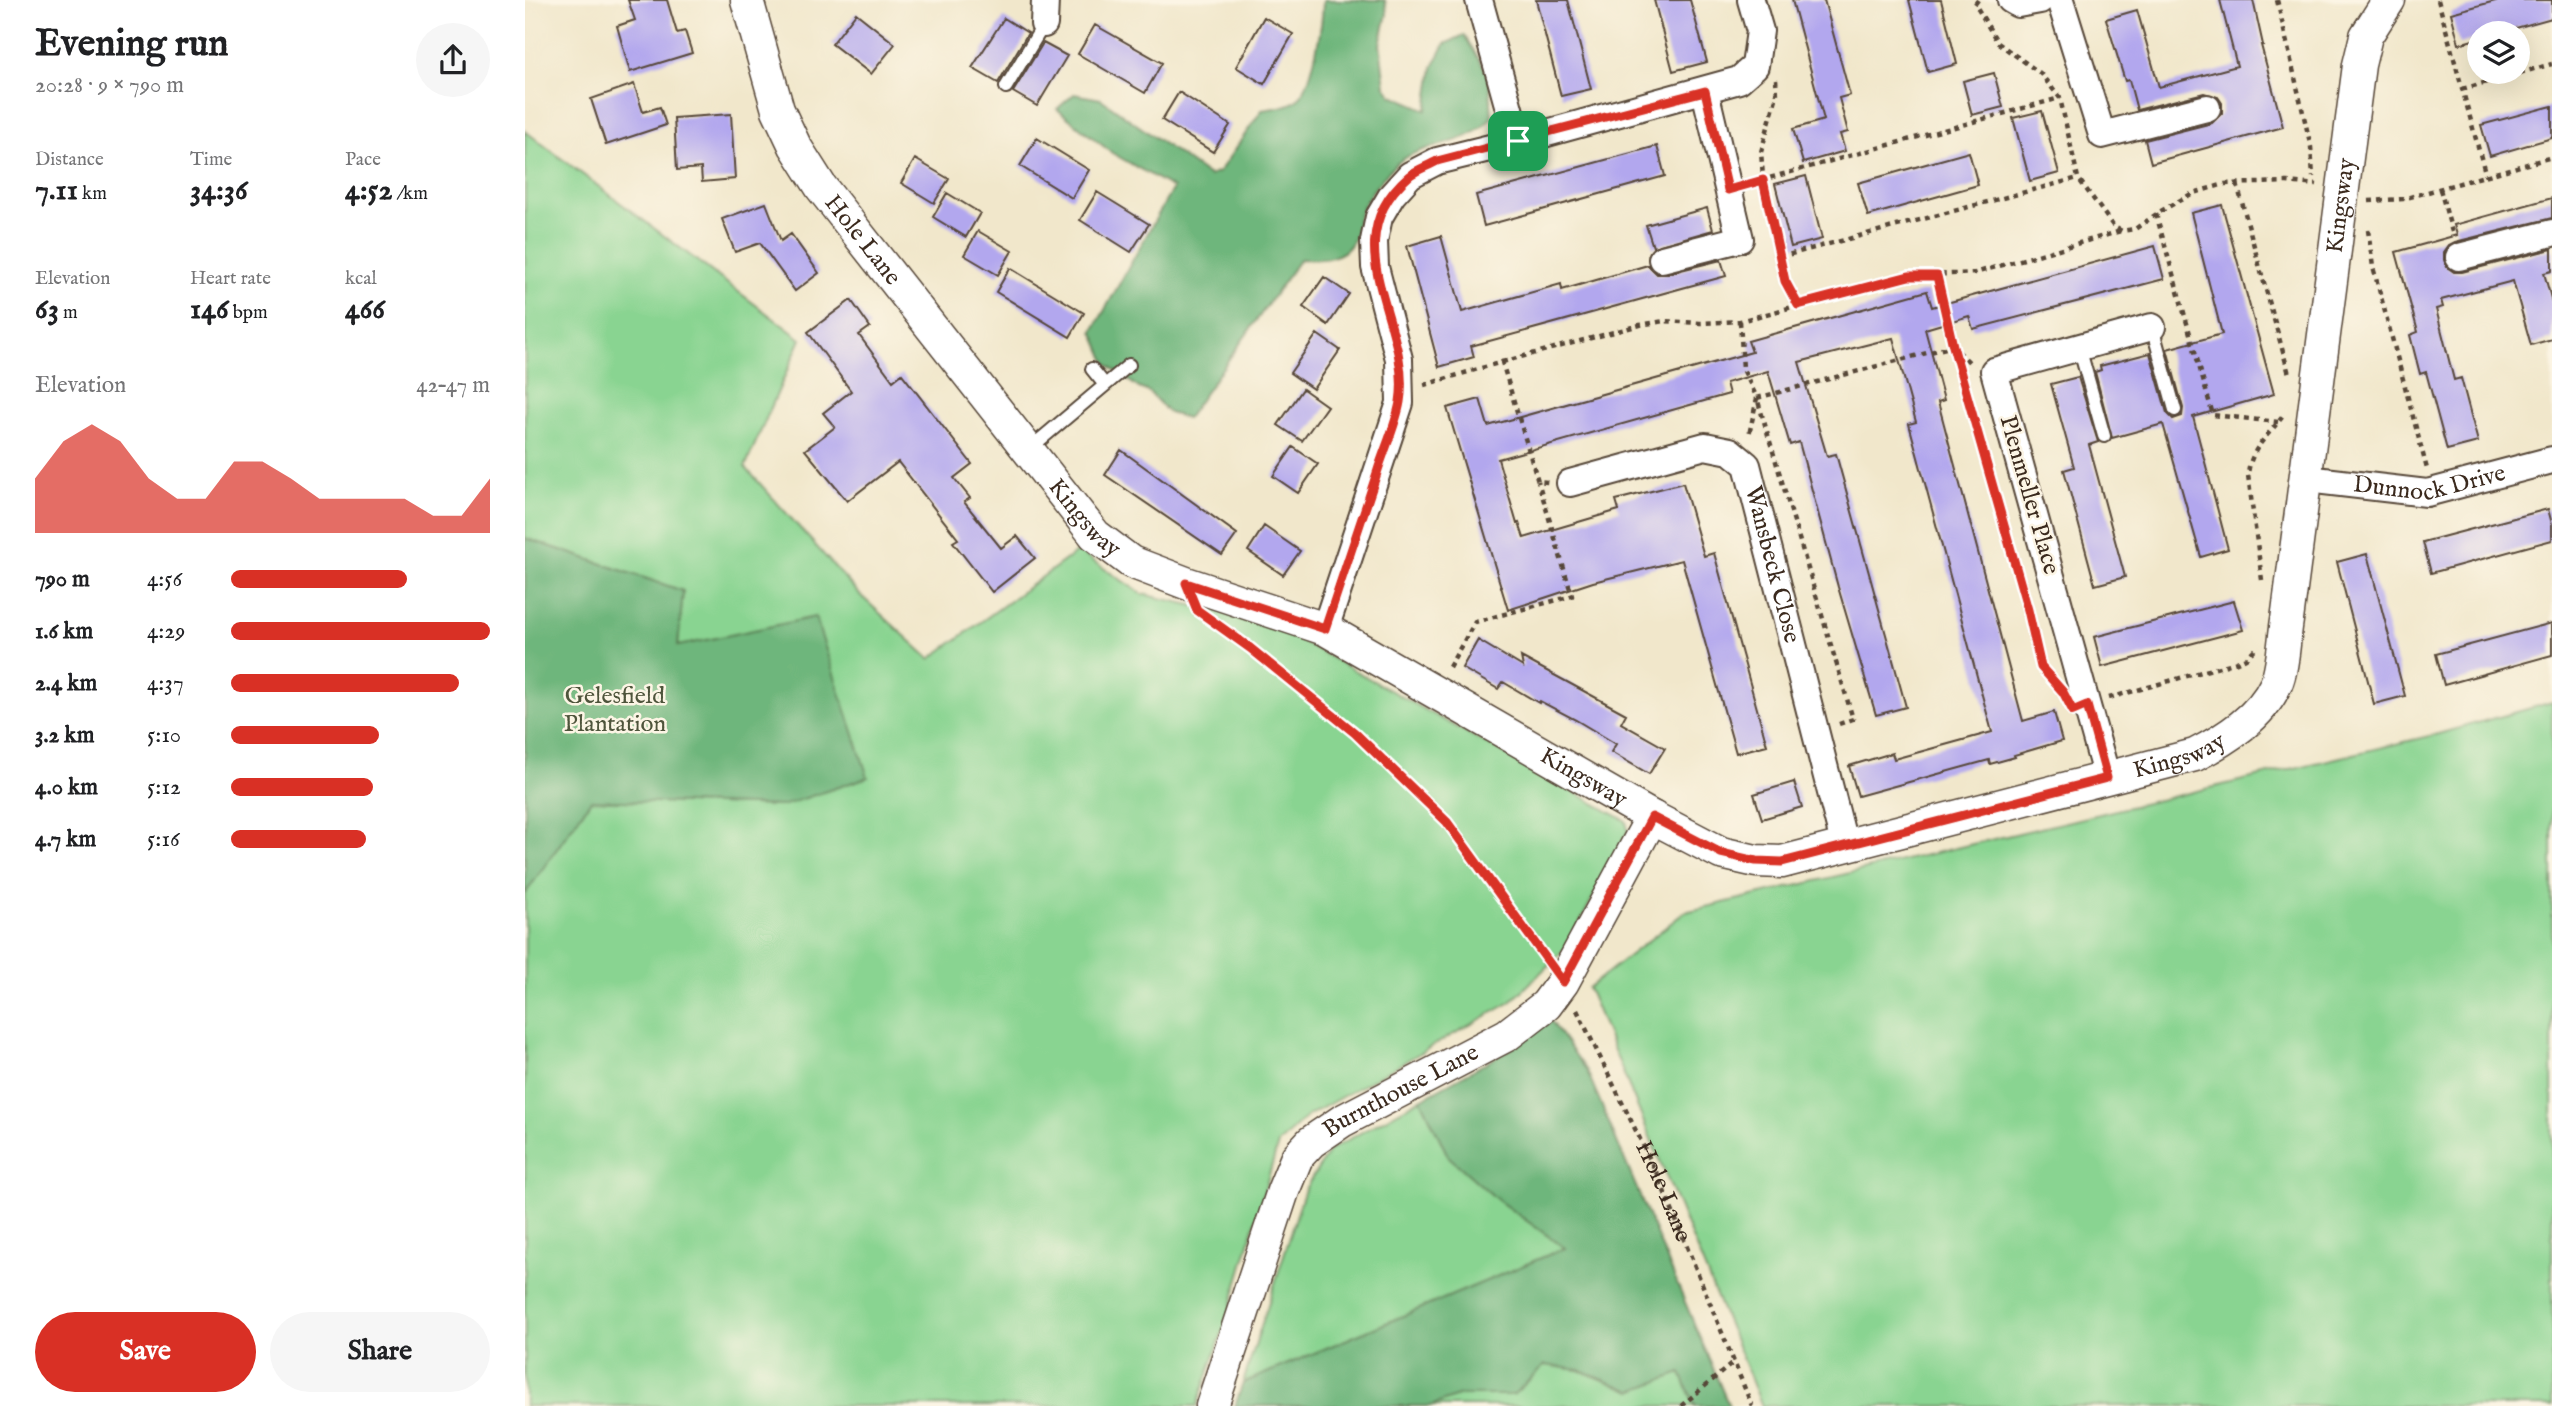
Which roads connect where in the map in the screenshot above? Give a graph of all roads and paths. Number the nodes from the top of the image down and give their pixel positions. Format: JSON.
{"nodes":[{"id":1,"x":747,"y":0,"type":"edge"},
{"id":2,"x":1479,"y":0,"type":"edge"},
{"id":3,"x":1752,"y":0,"type":"edge"},
{"id":4,"x":2011,"y":0,"type":"edge"},
{"id":5,"x":2040,"y":0,"type":"edge"},
{"id":6,"x":2060,"y":0,"type":"edge"},
{"id":7,"x":2277,"y":0,"type":"edge"},
{"id":8,"x":2438,"y":0,"type":"edge"},
{"id":9,"x":2385,"y":1,"type":"edge"},
{"id":10,"x":1044,"y":12,"type":"edge"},
{"id":11,"x":2552,"y":64,"type":"edge"},
{"id":12,"x":1775,"y":73,"type":"dead end"},
{"id":13,"x":1006,"y":87,"type":"dead end"},
{"id":14,"x":2462,"y":89,"type":"junction"},
{"id":15,"x":2088,"y":90,"type":"junction"},
{"id":16,"x":1705,"y":91,"type":"junction"},
{"id":17,"x":2207,"y":108,"type":"dead end"},
{"id":18,"x":1518,"y":141,"type":"junction"},
{"id":19,"x":2552,"y":157,"type":"edge"},
{"id":20,"x":2486,"y":176,"type":"junction"},
{"id":21,"x":2078,"y":178,"type":"dead end"},
{"id":22,"x":1763,"y":180,"type":"junction"},
{"id":23,"x":2237,"y":184,"type":"dead end"},
{"id":24,"x":2314,"y":184,"type":"dead end"},
{"id":25,"x":2440,"y":189,"type":"junction"},
{"id":26,"x":1728,"y":190,"type":"junction"},
{"id":27,"x":2357,"y":197,"type":"junction"},
{"id":28,"x":2156,"y":214,"type":"dead end"},
{"id":29,"x":2369,"y":214,"type":"dead end"},
{"id":30,"x":2368,"y":228,"type":"dead end"},
{"id":31,"x":2122,"y":230,"type":"dead end"},
{"id":32,"x":2552,"y":233,"type":"edge"},
{"id":33,"x":1780,"y":257,"type":"junction"},
{"id":34,"x":2459,"y":257,"type":"joint"},
{"id":35,"x":1662,"y":259,"type":"dead end"},
{"id":36,"x":1937,"y":276,"type":"junction"},
{"id":37,"x":1798,"y":305,"type":"junction"},
{"id":38,"x":1739,"y":321,"type":"junction"},
{"id":39,"x":2152,"y":327,"type":"joint"},
{"id":40,"x":1953,"y":346,"type":"junction"},
{"id":41,"x":2080,"y":347,"type":"junction"},
{"id":42,"x":1502,"y":362,"type":"junction"},
{"id":43,"x":1129,"y":365,"type":"dead end"},
{"id":44,"x":1091,"y":369,"type":"dead end"},
{"id":45,"x":1105,"y":385,"type":"junction"},
{"id":46,"x":2292,"y":385,"type":"dead end"},
{"id":47,"x":1401,"y":391,"type":"junction"},
{"id":48,"x":1758,"y":398,"type":"junction"},
{"id":49,"x":2288,"y":406,"type":"dead end"},
{"id":50,"x":2175,"y":410,"type":"dead end"},
{"id":51,"x":2279,"y":422,"type":"junction"},
{"id":52,"x":2104,"y":436,"type":"dead end"},
{"id":53,"x":1027,"y":450,"type":"junction"},
{"id":54,"x":1730,"y":451,"type":"junction"},
{"id":55,"x":2552,"y":460,"type":"edge"},
{"id":56,"x":2307,"y":479,"type":"junction"},
{"id":57,"x":1538,"y":481,"type":"junction"},
{"id":58,"x":1570,"y":483,"type":"joint"},
{"id":59,"x":2434,"y":491,"type":"junction"},
{"id":60,"x":2264,"y":590,"type":"dead end"},
{"id":61,"x":1218,"y":625,"type":"dead end"},
{"id":62,"x":1325,"y":629,"type":"junction"},
{"id":63,"x":2260,"y":639,"type":"dead end"},
{"id":64,"x":2056,"y":684,"type":"dead end"},
{"id":65,"x":1435,"y":692,"type":"junction"},
{"id":66,"x":2087,"y":705,"type":"junction"},
{"id":67,"x":1815,"y":731,"type":"junction"},
{"id":68,"x":2107,"y":778,"type":"junction"},
{"id":69,"x":1652,"y":817,"type":"junction"},
{"id":70,"x":1845,"y":847,"type":"junction"},
{"id":71,"x":1563,"y":982,"type":"junction"},
{"id":72,"x":1734,"y":1362,"type":"junction"},
{"id":73,"x":1212,"y":1406,"type":"edge"},
{"id":74,"x":1681,"y":1406,"type":"edge"},
{"id":75,"x":1752,"y":1406,"type":"edge"}],
"edges":[{"from":1,"to":53,"type":"street","name":"Hole Lane"},
{"from":2,"to":18,"type":"street"},
{"from":3,"to":16,"type":"street"},
{"from":4,"to":5,"type":"street"},
{"from":6,"to":15,"type":"street"},
{"from":7,"to":24,"type":"path"},
{"from":8,"to":14,"type":"path"},
{"from":9,"to":27,"type":"street","name":"Kingsway"},
{"from":10,"to":13,"type":"lane"},
{"from":11,"to":14,"type":"path"},
{"from":12,"to":22,"type":"path"},
{"from":14,"to":20,"type":"path"},
{"from":15,"to":17,"type":"street"},
{"from":15,"to":22,"type":"path"},
{"from":16,"to":18,"type":"street"},
{"from":16,"to":26,"type":"street"},
{"from":18,"to":47,"type":"street"},
{"from":19,"to":20,"type":"path"},
{"from":20,"to":25,"type":"path"},
{"from":21,"to":33,"type":"path"},
{"from":22,"to":26,"type":"path"},
{"from":22,"to":33,"type":"path"},
{"from":23,"to":46,"type":"path"},
{"from":25,"to":27,"type":"path"},
{"from":25,"to":34,"type":"path"},
{"from":26,"to":35,"type":"street"},
{"from":27,"to":29,"type":"path"},
{"from":27,"to":56,"type":"street","name":"Kingsway"},
{"from":28,"to":51,"type":"path"},
{"from":30,"to":59,"type":"path"},
{"from":31,"to":36,"type":"path"},
{"from":32,"to":34,"type":"street"},
{"from":33,"to":37,"type":"path"},
{"from":36,"to":37,"type":"path"},
{"from":36,"to":40,"type":"path"},
{"from":37,"to":38,"type":"path"},
{"from":38,"to":42,"type":"path"},
{"from":38,"to":48,"type":"path"},
{"from":39,"to":41,"type":"street","name":"Plenmeller Place"},
{"from":39,"to":50,"type":"lane"},
{"from":40,"to":48,"type":"path"},
{"from":40,"to":64,"type":"path"},
{"from":41,"to":52,"type":"lane"},
{"from":41,"to":66,"type":"street","name":"Plenmeller Place"},
{"from":42,"to":47,"type":"path"},
{"from":42,"to":57,"type":"path"},
{"from":43,"to":45,"type":"lane"},
{"from":44,"to":45,"type":"lane"},
{"from":45,"to":53,"type":"lane"},
{"from":47,"to":62,"type":"street"},
{"from":48,"to":54,"type":"path"},
{"from":48,"to":67,"type":"path"},
{"from":49,"to":51,"type":"path"},
{"from":51,"to":60,"type":"path"},
{"from":53,"to":62,"type":"street","name":"Kingsway"},
{"from":54,"to":58,"type":"street"},
{"from":54,"to":67,"type":"street","name":"Wansbeck Close"},
{"from":55,"to":59,"type":"street","name":"Dunnock Drive"},
{"from":56,"to":59,"type":"street","name":"Dunnock Drive"},
{"from":56,"to":68,"type":"street","name":"Kingsway"},
{"from":57,"to":58,"type":"path"},
{"from":57,"to":65,"type":"path"},
{"from":61,"to":71,"type":"path","name":"Hole Lane"},
{"from":62,"to":65,"type":"street","name":"Kingsway"},
{"from":63,"to":66,"type":"path"},
{"from":65,"to":69,"type":"street","name":"Kingsway"},
{"from":66,"to":68,"type":"street","name":"Plenmeller Place"},
{"from":67,"to":70,"type":"street","name":"Wansbeck Close"},
{"from":68,"to":70,"type":"street","name":"Kingsway"},
{"from":69,"to":70,"type":"street","name":"Kingsway"},
{"from":69,"to":71,"type":"street","name":"Burnthouse Lane"},
{"from":71,"to":72,"type":"path","name":"Hole Lane"},
{"from":71,"to":73,"type":"street","name":"Burnthouse Lane"},
{"from":72,"to":74,"type":"path"},
{"from":72,"to":75,"type":"path","name":"Hole Lane"}]}
